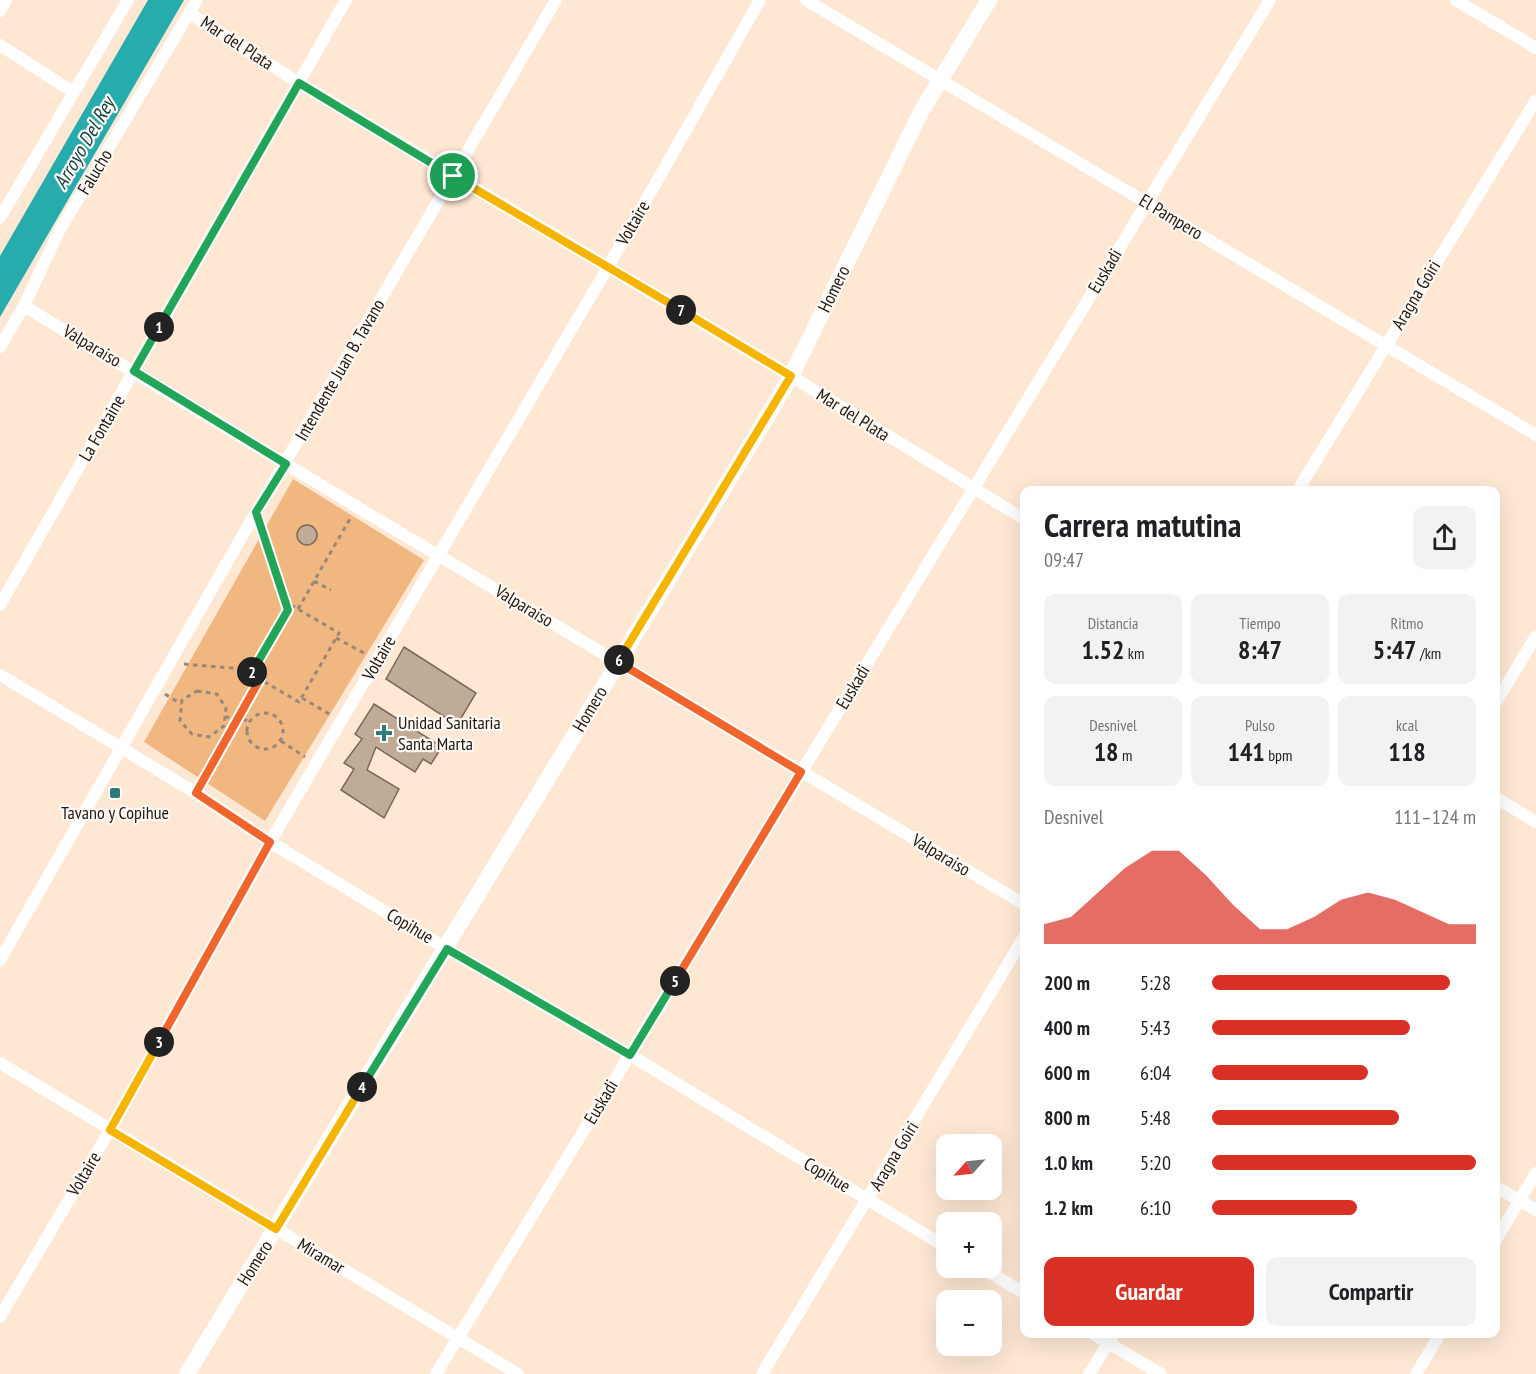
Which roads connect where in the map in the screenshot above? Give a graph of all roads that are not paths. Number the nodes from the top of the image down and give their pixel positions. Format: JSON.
{"nodes":[{"id":1,"x":6,"y":0,"type":"edge"},
{"id":2,"x":128,"y":0,"type":"edge"},
{"id":3,"x":197,"y":0,"type":"edge"},
{"id":4,"x":346,"y":0,"type":"edge"},
{"id":5,"x":556,"y":0,"type":"edge"},
{"id":6,"x":760,"y":0,"type":"edge"},
{"id":7,"x":806,"y":0,"type":"edge"},
{"id":8,"x":989,"y":0,"type":"edge"},
{"id":9,"x":1270,"y":0,"type":"edge"},
{"id":10,"x":1456,"y":0,"type":"edge"},
{"id":11,"x":0,"y":10,"type":"edge"},
{"id":12,"x":189,"y":13,"type":"junction"},
{"id":13,"x":0,"y":45,"type":"edge"},
{"id":14,"x":1536,"y":48,"type":"edge"},
{"id":15,"x":941,"y":79,"type":"junction"},
{"id":16,"x":299,"y":83,"type":"junction"},
{"id":17,"x":73,"y":92,"type":"junction"},
{"id":18,"x":1536,"y":100,"type":"edge"},
{"id":19,"x":453,"y":176,"type":"junction"},
{"id":20,"x":1146,"y":202,"type":"junction"},
{"id":21,"x":0,"y":218,"type":"edge"},
{"id":22,"x":608,"y":267,"type":"junction"},
{"id":23,"x":24,"y":306,"type":"junction"},
{"id":24,"x":1385,"y":345,"type":"junction"},
{"id":25,"x":0,"y":347,"type":"edge"},
{"id":26,"x":134,"y":371,"type":"junction"},
{"id":27,"x":791,"y":376,"type":"junction"},
{"id":28,"x":1536,"y":435,"type":"edge"},
{"id":29,"x":286,"y":464,"type":"junction"},
{"id":30,"x":1300,"y":486,"type":"edge"},
{"id":31,"x":974,"y":489,"type":"junction"},
{"id":32,"x":1020,"y":517,"type":"edge"},
{"id":33,"x":439,"y":555,"type":"junction"},
{"id":34,"x":0,"y":605,"type":"edge"},
{"id":35,"x":1536,"y":636,"type":"edge"},
{"id":36,"x":618,"y":662,"type":"junction"},
{"id":37,"x":0,"y":675,"type":"edge"},
{"id":38,"x":1500,"y":695,"type":"edge"},
{"id":39,"x":120,"y":747,"type":"junction"},
{"id":40,"x":801,"y":772,"type":"junction"},
{"id":41,"x":1500,"y":800,"type":"edge"},
{"id":42,"x":1536,"y":822,"type":"edge"},
{"id":43,"x":270,"y":842,"type":"junction"},
{"id":44,"x":1020,"y":902,"type":"edge"},
{"id":45,"x":1020,"y":944,"type":"edge"},
{"id":46,"x":447,"y":949,"type":"junction"},
{"id":47,"x":0,"y":960,"type":"edge"},
{"id":48,"x":630,"y":1055,"type":"junction"},
{"id":49,"x":0,"y":1063,"type":"edge"},
{"id":50,"x":110,"y":1130,"type":"junction"},
{"id":51,"x":1536,"y":1173,"type":"edge"},
{"id":52,"x":1500,"y":1189,"type":"edge"},
{"id":53,"x":868,"y":1200,"type":"junction"},
{"id":54,"x":1519,"y":1200,"type":"junction"},
{"id":55,"x":1536,"y":1210,"type":"edge"},
{"id":56,"x":276,"y":1229,"type":"junction"},
{"id":57,"x":1500,"y":1233,"type":"edge"},
{"id":58,"x":936,"y":1240,"type":"edge"},
{"id":59,"x":999,"y":1278,"type":"edge"},
{"id":60,"x":1020,"y":1291,"type":"edge"},
{"id":61,"x":0,"y":1317,"type":"edge"},
{"id":62,"x":458,"y":1338,"type":"junction"},
{"id":63,"x":1111,"y":1338,"type":"edge"},
{"id":64,"x":1438,"y":1338,"type":"edge"},
{"id":65,"x":187,"y":1374,"type":"edge"},
{"id":66,"x":436,"y":1374,"type":"edge"},
{"id":67,"x":519,"y":1374,"type":"edge"},
{"id":68,"x":762,"y":1374,"type":"edge"},
{"id":69,"x":1089,"y":1374,"type":"edge"},
{"id":70,"x":1161,"y":1374,"type":"edge"},
{"id":71,"x":1416,"y":1374,"type":"edge"}],
"edges":[{"from":1,"to":11,"type":"street"},
{"from":2,"to":17,"type":"street"},
{"from":3,"to":12,"type":"street","name":"Falucho"},
{"from":4,"to":16,"type":"street","name":"La Fontaine"},
{"from":5,"to":19,"type":"street","name":"Intendente Juan B. Tavano"},
{"from":6,"to":22,"type":"street","name":"Voltaire"},
{"from":7,"to":15,"type":"street","name":"El Pampero"},
{"from":8,"to":15,"type":"main road","name":"Homero"},
{"from":9,"to":20,"type":"street","name":"Euskadi"},
{"from":10,"to":14,"type":"street"},
{"from":12,"to":16,"type":"street","name":"Mar del Plata"},
{"from":12,"to":23,"type":"street","name":"Falucho"},
{"from":13,"to":17,"type":"street"},
{"from":15,"to":20,"type":"street","name":"El Pampero"},
{"from":15,"to":27,"type":"main road","name":"Homero"},
{"from":16,"to":19,"type":"street","name":"Mar del Plata"},
{"from":16,"to":26,"type":"street","name":"La Fontaine"},
{"from":17,"to":21,"type":"street"},
{"from":18,"to":24,"type":"street","name":"Aragna Goiri"},
{"from":19,"to":22,"type":"street","name":"Mar del Plata"},
{"from":19,"to":29,"type":"street","name":"Intendente Juan B. Tavano"},
{"from":20,"to":24,"type":"street","name":"El Pampero"},
{"from":20,"to":31,"type":"street","name":"Euskadi"},
{"from":22,"to":27,"type":"street","name":"Mar del Plata"},
{"from":22,"to":33,"type":"street","name":"Voltaire"},
{"from":23,"to":25,"type":"street","name":"Falucho"},
{"from":23,"to":26,"type":"street","name":"Valparaiso"},
{"from":24,"to":28,"type":"street","name":"El Pampero"},
{"from":24,"to":30,"type":"street","name":"Aragna Goiri"},
{"from":26,"to":29,"type":"street","name":"Valparaiso"},
{"from":26,"to":34,"type":"street","name":"La Fontaine"},
{"from":27,"to":31,"type":"street","name":"Mar del Plata"},
{"from":27,"to":36,"type":"main road","name":"Homero"},
{"from":29,"to":33,"type":"street","name":"Valparaiso"},
{"from":29,"to":39,"type":"street","name":"Intendente Juan B. Tavano"},
{"from":31,"to":32,"type":"street","name":"Mar del Plata"},
{"from":31,"to":40,"type":"street","name":"Euskadi"},
{"from":33,"to":36,"type":"street","name":"Valparaiso"},
{"from":33,"to":43,"type":"street","name":"Voltaire"},
{"from":35,"to":38,"type":"street"},
{"from":36,"to":40,"type":"street","name":"Valparaiso"},
{"from":36,"to":46,"type":"main road","name":"Homero"},
{"from":37,"to":39,"type":"street","name":"Copihue"},
{"from":39,"to":43,"type":"street","name":"Copihue"},
{"from":39,"to":47,"type":"street","name":"Intendente Juan B. Tavano"},
{"from":40,"to":44,"type":"street","name":"Valparaiso"},
{"from":40,"to":48,"type":"street","name":"Euskadi"},
{"from":41,"to":42,"type":"street"},
{"from":43,"to":46,"type":"street","name":"Copihue"},
{"from":43,"to":50,"type":"street","name":"Voltaire"},
{"from":45,"to":53,"type":"street","name":"Aragna Goiri"},
{"from":46,"to":48,"type":"street","name":"Copihue"},
{"from":46,"to":56,"type":"main road","name":"Homero"},
{"from":48,"to":53,"type":"street","name":"Copihue"},
{"from":48,"to":62,"type":"street","name":"Euskadi"},
{"from":49,"to":50,"type":"street","name":"Miramar"},
{"from":50,"to":56,"type":"street","name":"Miramar"},
{"from":50,"to":61,"type":"street","name":"Voltaire"},
{"from":51,"to":54,"type":"street"},
{"from":52,"to":54,"type":"street"},
{"from":53,"to":58,"type":"street","name":"Copihue"},
{"from":53,"to":68,"type":"street","name":"Aragna Goiri"},
{"from":54,"to":55,"type":"street"},
{"from":54,"to":57,"type":"street"},
{"from":56,"to":62,"type":"street","name":"Miramar"},
{"from":56,"to":65,"type":"main road","name":"Homero"},
{"from":59,"to":60,"type":"street"},
{"from":62,"to":66,"type":"street","name":"Euskadi"},
{"from":62,"to":67,"type":"street","name":"Miramar"},
{"from":63,"to":69,"type":"street"},
{"from":63,"to":70,"type":"street"},
{"from":64,"to":71,"type":"street"}]}
